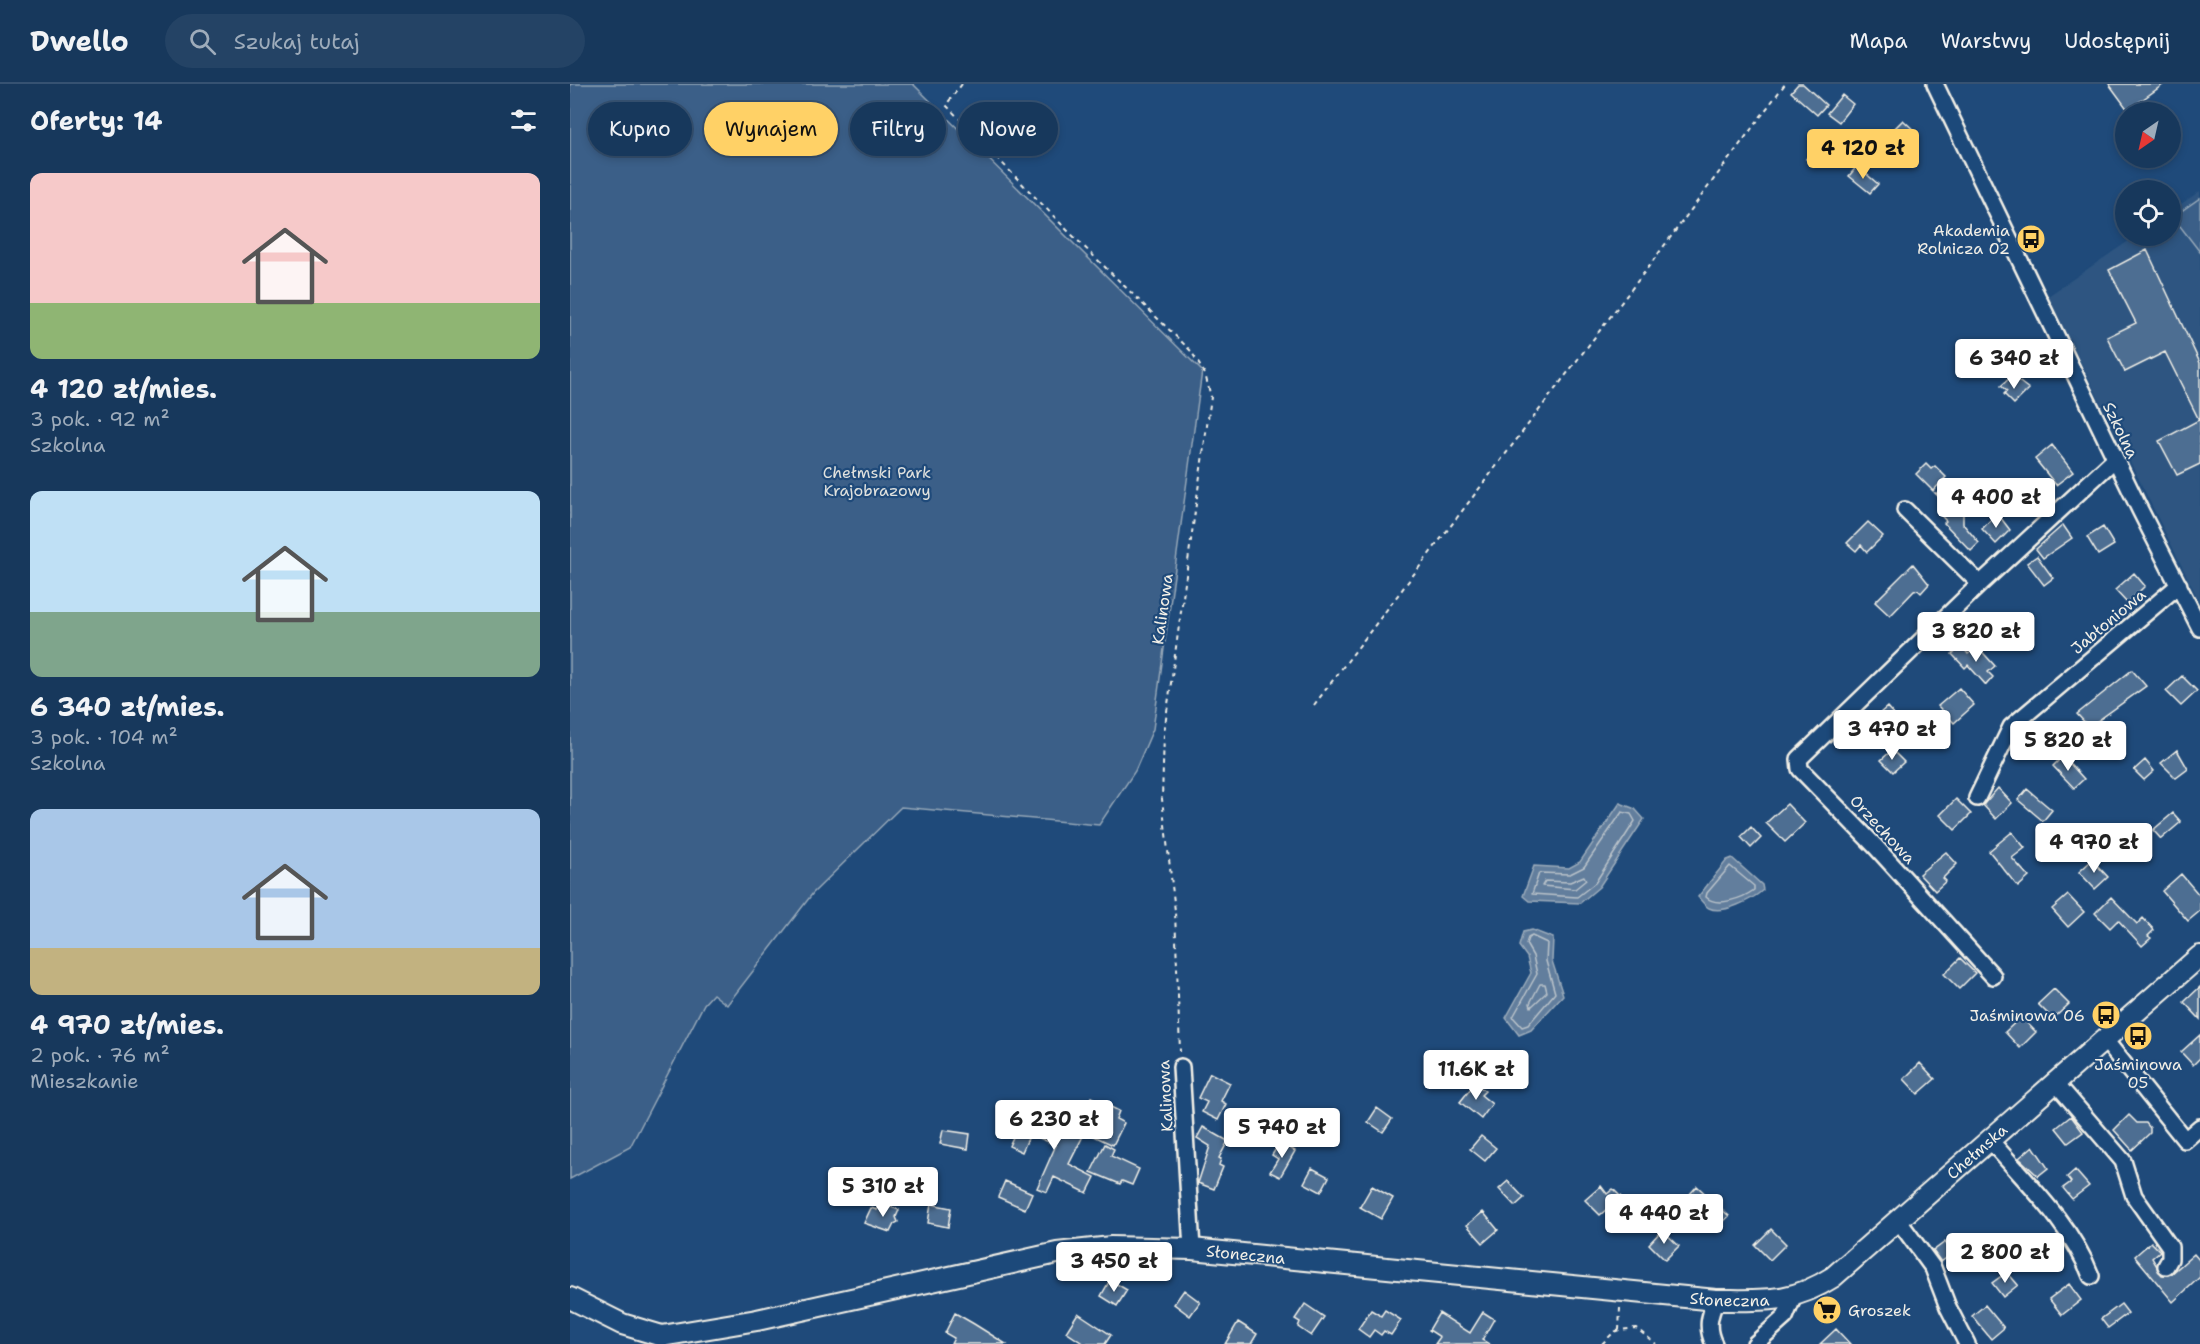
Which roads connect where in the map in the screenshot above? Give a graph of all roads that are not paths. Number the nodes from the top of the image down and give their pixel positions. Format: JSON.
{"nodes":[{"id":1,"x":1935,"y":84,"type":"edge"},
{"id":2,"x":2115,"y":459,"type":"junction"},
{"id":3,"x":1905,"y":510,"type":"dead end"},
{"id":4,"x":1980,"y":584,"type":"junction"},
{"id":5,"x":2179,"y":585,"type":"junction"},
{"id":6,"x":2200,"y":628,"type":"edge"},
{"id":7,"x":1977,"y":798,"type":"dead end"},
{"id":8,"x":2200,"y":956,"type":"edge"},
{"id":9,"x":1993,"y":976,"type":"dead end"},
{"id":10,"x":2104,"y":1039,"type":"junction"},
{"id":11,"x":1180,"y":1067,"type":"road end"},
{"id":12,"x":2055,"y":1082,"type":"junction"},
{"id":13,"x":2200,"y":1127,"type":"edge"},
{"id":14,"x":1989,"y":1140,"type":"junction"},
{"id":15,"x":1898,"y":1220,"type":"junction"},
{"id":16,"x":1192,"y":1249,"type":"junction"},
{"id":17,"x":2166,"y":1266,"type":"dead end"},
{"id":18,"x":2091,"y":1276,"type":"dead end"},
{"id":19,"x":1792,"y":1298,"type":"junction"},
{"id":20,"x":570,"y":1299,"type":"edge"},
{"id":21,"x":1716,"y":1300,"type":"junction"},
{"id":22,"x":1714,"y":1344,"type":"edge"},
{"id":23,"x":1755,"y":1344,"type":"edge"},
{"id":24,"x":1966,"y":1344,"type":"edge"}],
"edges":[{"from":1,"to":2,"type":"street","name":"Szkolna"},
{"from":2,"to":4,"type":"street","name":"Orzechowa"},
{"from":2,"to":5,"type":"street","name":"Szkolna"},
{"from":3,"to":4,"type":"street"},
{"from":4,"to":9,"type":"street","name":"Orzechowa"},
{"from":5,"to":6,"type":"street","name":"Szkolna"},
{"from":5,"to":7,"type":"street","name":"Jabłoniowa"},
{"from":8,"to":10,"type":"main road","name":"Chełmska"},
{"from":10,"to":12,"type":"main road","name":"Chełmska"},
{"from":10,"to":13,"type":"street"},
{"from":11,"to":16,"type":"street","name":"Kalinowa"},
{"from":12,"to":14,"type":"main road","name":"Chełmska"},
{"from":12,"to":17,"type":"street"},
{"from":14,"to":15,"type":"main road","name":"Chełmska"},
{"from":14,"to":18,"type":"street"},
{"from":15,"to":19,"type":"main road","name":"Chełmska"},
{"from":15,"to":24,"type":"street"},
{"from":16,"to":20,"type":"main road","name":"Słoneczna"},
{"from":16,"to":21,"type":"main road","name":"Słoneczna"},
{"from":19,"to":21,"type":"main road","name":"Słoneczna"},
{"from":19,"to":23,"type":"street"},
{"from":21,"to":22,"type":"street"}]}
